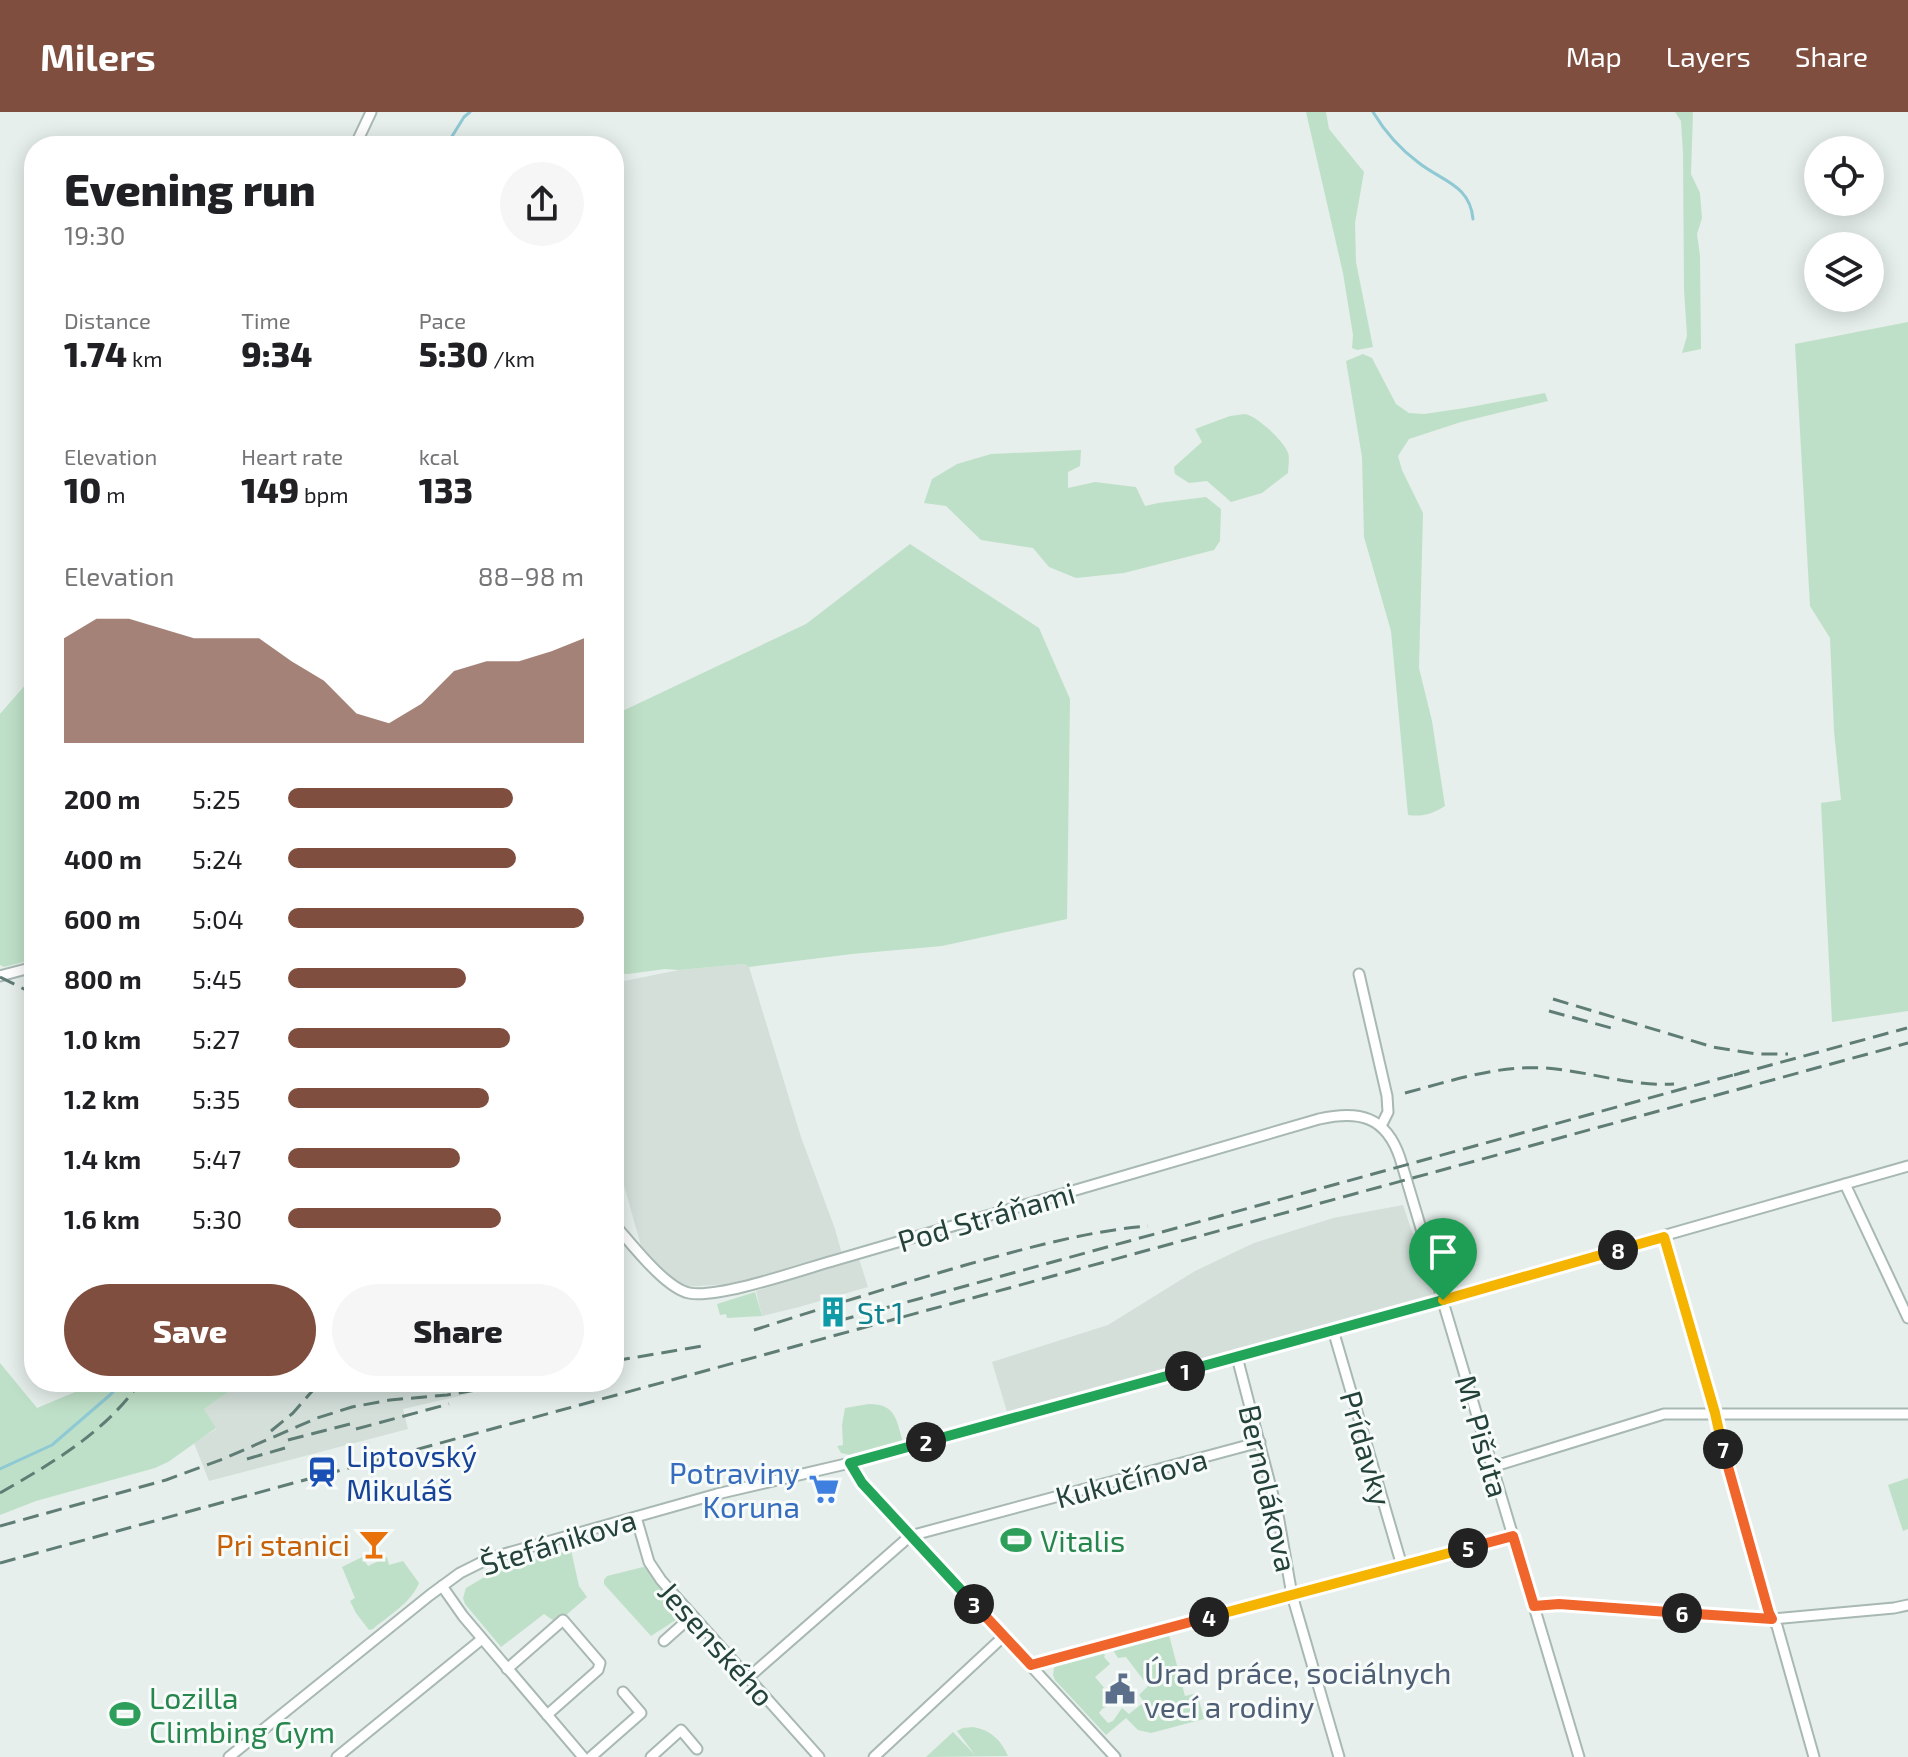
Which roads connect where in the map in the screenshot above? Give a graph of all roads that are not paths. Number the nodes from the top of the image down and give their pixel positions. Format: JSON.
{"nodes":[{"id":1,"x":371,"y":112,"type":"edge"},
{"id":2,"x":360,"y":136,"type":"edge"},
{"id":3,"x":24,"y":970,"type":"edge"},
{"id":4,"x":1359,"y":974,"type":"dead end"},
{"id":5,"x":0,"y":976,"type":"edge"},
{"id":6,"x":1381,"y":1126,"type":"junction"},
{"id":7,"x":1908,"y":1166,"type":"edge"},
{"id":8,"x":1845,"y":1184,"type":"junction"},
{"id":9,"x":624,"y":1235,"type":"edge"},
{"id":10,"x":1664,"y":1237,"type":"junction"},
{"id":11,"x":1443,"y":1300,"type":"junction"},
{"id":12,"x":1908,"y":1318,"type":"edge"},
{"id":13,"x":1333,"y":1330,"type":"junction"},
{"id":14,"x":1237,"y":1357,"type":"junction"},
{"id":15,"x":1715,"y":1413,"type":"junction"},
{"id":16,"x":1908,"y":1414,"type":"edge"},
{"id":17,"x":1260,"y":1442,"type":"junction"},
{"id":18,"x":850,"y":1463,"type":"junction"},
{"id":19,"x":1492,"y":1467,"type":"junction"},
{"id":20,"x":636,"y":1517,"type":"junction"},
{"id":21,"x":910,"y":1536,"type":"junction"},
{"id":22,"x":1513,"y":1536,"type":"junction"},
{"id":23,"x":1402,"y":1566,"type":"junction"},
{"id":24,"x":442,"y":1586,"type":"junction"},
{"id":25,"x":1292,"y":1595,"type":"junction"},
{"id":26,"x":1534,"y":1606,"type":"junction"},
{"id":27,"x":1907,"y":1607,"type":"edge"},
{"id":28,"x":692,"y":1616,"type":"junction"},
{"id":29,"x":1772,"y":1619,"type":"junction"},
{"id":30,"x":1004,"y":1636,"type":"junction"},
{"id":31,"x":482,"y":1639,"type":"junction"},
{"id":32,"x":664,"y":1641,"type":"dead end"},
{"id":33,"x":1031,"y":1665,"type":"junction"},
{"id":34,"x":507,"y":1669,"type":"junction"},
{"id":35,"x":749,"y":1677,"type":"junction"},
{"id":36,"x":623,"y":1692,"type":"dead end"},
{"id":37,"x":547,"y":1715,"type":"junction"},
{"id":38,"x":697,"y":1752,"type":"edge"},
{"id":39,"x":229,"y":1757,"type":"edge"},
{"id":40,"x":337,"y":1757,"type":"edge"},
{"id":41,"x":583,"y":1757,"type":"edge"},
{"id":42,"x":591,"y":1757,"type":"edge"},
{"id":43,"x":651,"y":1757,"type":"edge"},
{"id":44,"x":819,"y":1757,"type":"edge"},
{"id":45,"x":874,"y":1757,"type":"edge"},
{"id":46,"x":1115,"y":1757,"type":"edge"},
{"id":47,"x":1339,"y":1757,"type":"edge"},
{"id":48,"x":1579,"y":1757,"type":"edge"},
{"id":49,"x":1814,"y":1757,"type":"edge"}],
"edges":[{"from":1,"to":2,"type":"street"},
{"from":3,"to":5,"type":"street"},
{"from":4,"to":6,"type":"street"},
{"from":6,"to":9,"type":"street","name":"Pod Stráňami"},
{"from":6,"to":11,"type":"street"},
{"from":7,"to":8,"type":"street","name":"Štefánikova"},
{"from":8,"to":10,"type":"street","name":"Štefánikova"},
{"from":8,"to":12,"type":"street"},
{"from":10,"to":11,"type":"street","name":"Štefánikova"},
{"from":10,"to":15,"type":"street"},
{"from":11,"to":13,"type":"street","name":"Štefánikova"},
{"from":11,"to":19,"type":"street","name":"M. Pišúta"},
{"from":13,"to":14,"type":"street","name":"Štefánikova"},
{"from":13,"to":23,"type":"street","name":"Prídavky"},
{"from":14,"to":17,"type":"street","name":"Bernolákova"},
{"from":14,"to":18,"type":"street","name":"Štefánikova"},
{"from":15,"to":16,"type":"street"},
{"from":15,"to":19,"type":"street"},
{"from":15,"to":29,"type":"street"},
{"from":17,"to":21,"type":"street","name":"Kukučínova"},
{"from":17,"to":25,"type":"street","name":"Bernolákova"},
{"from":18,"to":20,"type":"street","name":"Štefánikova"},
{"from":18,"to":21,"type":"street"},
{"from":19,"to":22,"type":"street","name":"M. Pišúta"},
{"from":20,"to":24,"type":"street","name":"Štefánikova"},
{"from":20,"to":28,"type":"street","name":"Jesenského"},
{"from":21,"to":30,"type":"street"},
{"from":21,"to":35,"type":"street"},
{"from":22,"to":23,"type":"street"},
{"from":22,"to":26,"type":"street","name":"M. Pišúta"},
{"from":23,"to":25,"type":"street"},
{"from":24,"to":31,"type":"street"},
{"from":24,"to":39,"type":"street","name":"Štefánikova"},
{"from":25,"to":33,"type":"street"},
{"from":25,"to":47,"type":"street","name":"Bernolákova"},
{"from":26,"to":29,"type":"street"},
{"from":26,"to":48,"type":"street","name":"M. Pišúta"},
{"from":27,"to":29,"type":"street"},
{"from":28,"to":32,"type":"street"},
{"from":28,"to":35,"type":"street","name":"Jesenského"},
{"from":29,"to":49,"type":"street"},
{"from":30,"to":33,"type":"street"},
{"from":30,"to":45,"type":"street"},
{"from":31,"to":34,"type":"street"},
{"from":31,"to":40,"type":"street"},
{"from":33,"to":46,"type":"street"},
{"from":34,"to":37,"type":"street"},
{"from":34,"to":37,"type":"street"},
{"from":35,"to":44,"type":"street","name":"Jesenského"},
{"from":36,"to":42,"type":"street"},
{"from":37,"to":41,"type":"street"},
{"from":38,"to":43,"type":"street"}]}
